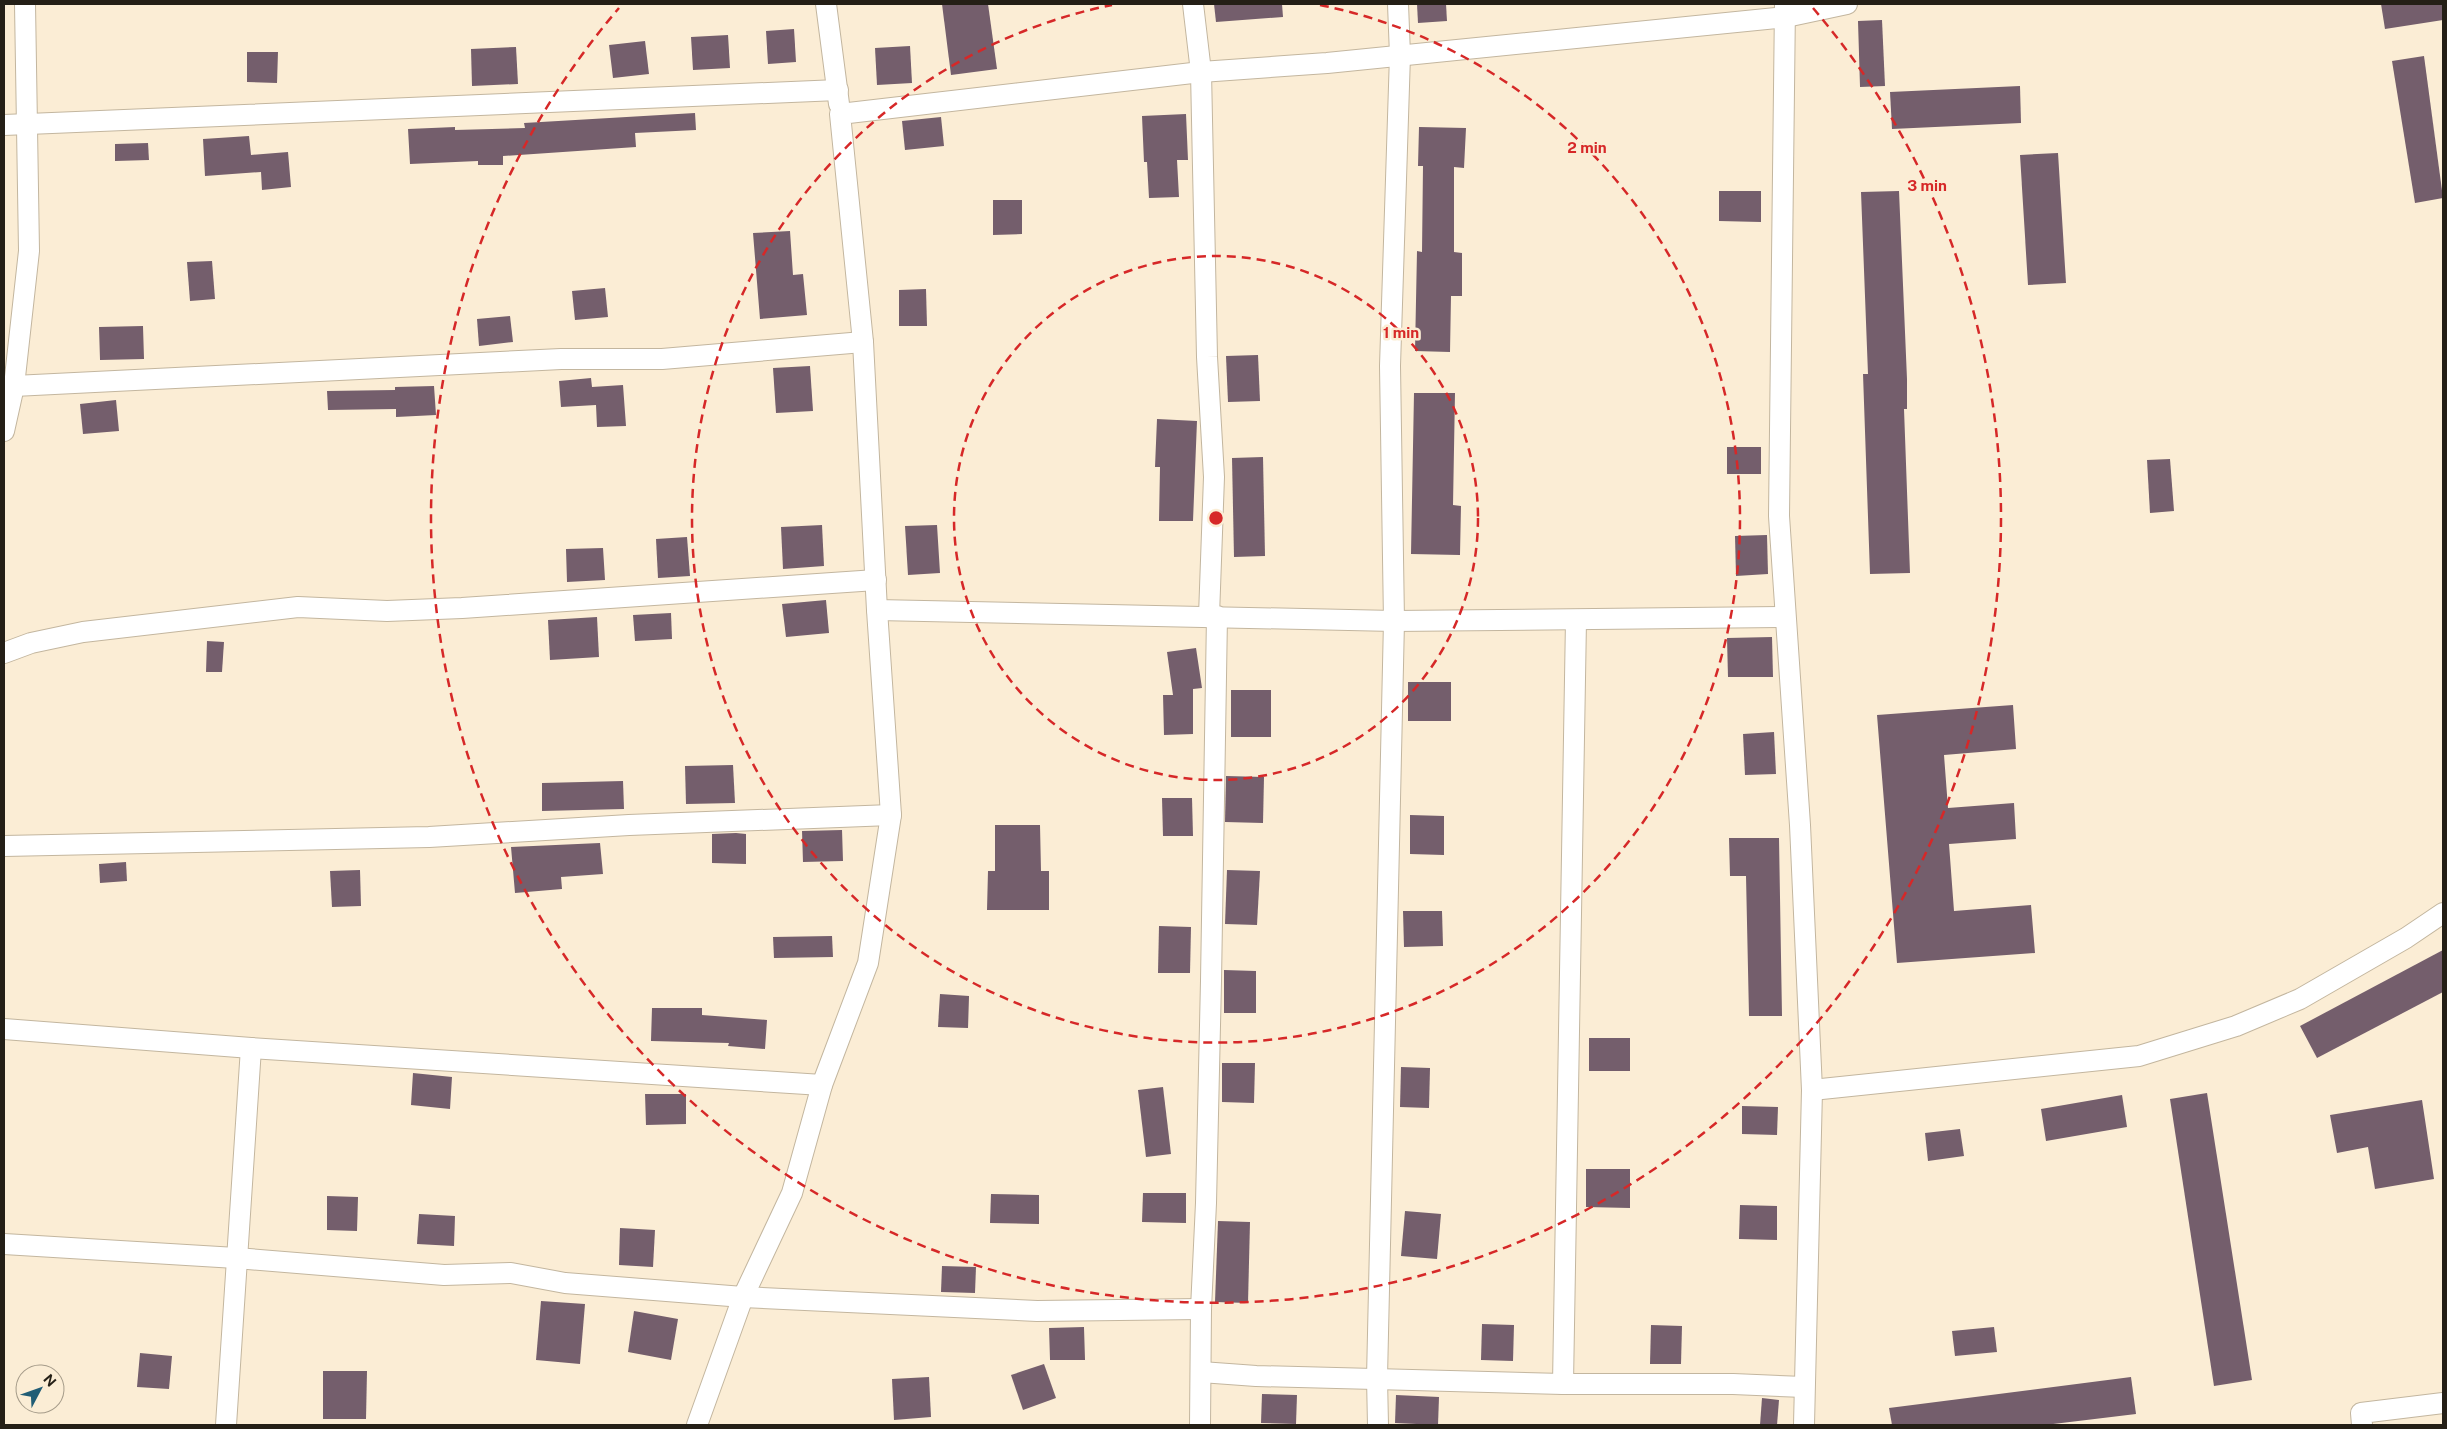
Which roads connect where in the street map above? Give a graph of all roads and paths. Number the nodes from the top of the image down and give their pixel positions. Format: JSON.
{"nodes":[{"id":1,"x":25,"y":4,"type":"edge"},
{"id":2,"x":826,"y":4,"type":"edge"},
{"id":3,"x":1193,"y":4,"type":"edge"},
{"id":4,"x":1398,"y":4,"type":"edge"},
{"id":5,"x":1847,"y":4,"type":"edge"},
{"id":6,"x":1785,"y":10,"type":"edge"},
{"id":7,"x":1400,"y":54,"type":"junction"},
{"id":8,"x":1201,"y":72,"type":"junction"},
{"id":9,"x":838,"y":90,"type":"junction"},
{"id":10,"x":840,"y":114,"type":"junction"},
{"id":11,"x":27,"y":124,"type":"junction"},
{"id":12,"x":4,"y":125,"type":"edge"},
{"id":13,"x":863,"y":342,"type":"junction"},
{"id":14,"x":9,"y":388,"type":"edge"},
{"id":15,"x":4,"y":432,"type":"edge"},
{"id":16,"x":876,"y":580,"type":"junction"},
{"id":17,"x":877,"y":610,"type":"junction"},
{"id":18,"x":1213,"y":616,"type":"junction"},
{"id":19,"x":1785,"y":617,"type":"junction"},
{"id":20,"x":1576,"y":620,"type":"junction"},
{"id":21,"x":1394,"y":621,"type":"junction"},
{"id":22,"x":4,"y":653,"type":"edge"},
{"id":23,"x":891,"y":815,"type":"junction"},
{"id":24,"x":4,"y":846,"type":"edge"},
{"id":25,"x":2443,"y":913,"type":"edge"},
{"id":26,"x":4,"y":1029,"type":"edge"},
{"id":27,"x":251,"y":1048,"type":"junction"},
{"id":28,"x":822,"y":1085,"type":"junction"},
{"id":29,"x":1812,"y":1090,"type":"junction"},
{"id":30,"x":4,"y":1244,"type":"edge"},
{"id":31,"x":236,"y":1258,"type":"junction"},
{"id":32,"x":743,"y":1297,"type":"junction"},
{"id":33,"x":1201,"y":1309,"type":"junction"},
{"id":34,"x":1201,"y":1372,"type":"junction"},
{"id":35,"x":1377,"y":1378,"type":"junction"},
{"id":36,"x":1563,"y":1384,"type":"junction"},
{"id":37,"x":1804,"y":1387,"type":"junction"},
{"id":38,"x":2443,"y":1402,"type":"edge"},
{"id":39,"x":226,"y":1425,"type":"edge"},
{"id":40,"x":697,"y":1425,"type":"edge"},
{"id":41,"x":1200,"y":1425,"type":"edge"},
{"id":42,"x":1378,"y":1425,"type":"edge"},
{"id":43,"x":1804,"y":1425,"type":"edge"},
{"id":44,"x":2362,"y":1425,"type":"edge"}],
"edges":[{"from":1,"to":11,"type":"street"},
{"from":2,"to":9,"type":"street"},
{"from":3,"to":8,"type":"street"},
{"from":4,"to":7,"type":"street"},
{"from":5,"to":6,"type":"street"},
{"from":6,"to":7,"type":"street"},
{"from":6,"to":19,"type":"street"},
{"from":7,"to":8,"type":"street"},
{"from":7,"to":21,"type":"street"},
{"from":8,"to":10,"type":"street"},
{"from":8,"to":18,"type":"street"},
{"from":9,"to":10,"type":"street"},
{"from":9,"to":11,"type":"street"},
{"from":10,"to":13,"type":"street"},
{"from":11,"to":12,"type":"street"},
{"from":11,"to":14,"type":"street"},
{"from":13,"to":14,"type":"street"},
{"from":13,"to":16,"type":"street"},
{"from":14,"to":15,"type":"street"},
{"from":16,"to":17,"type":"street"},
{"from":16,"to":22,"type":"street"},
{"from":17,"to":18,"type":"street"},
{"from":17,"to":23,"type":"street"},
{"from":18,"to":21,"type":"street"},
{"from":18,"to":33,"type":"street"},
{"from":19,"to":20,"type":"street"},
{"from":19,"to":29,"type":"street"},
{"from":20,"to":21,"type":"street"},
{"from":20,"to":36,"type":"street"},
{"from":21,"to":35,"type":"street"},
{"from":23,"to":24,"type":"street"},
{"from":23,"to":28,"type":"street"},
{"from":25,"to":29,"type":"street"},
{"from":26,"to":27,"type":"street"},
{"from":27,"to":28,"type":"street"},
{"from":27,"to":31,"type":"street"},
{"from":28,"to":32,"type":"street"},
{"from":29,"to":37,"type":"street"},
{"from":30,"to":31,"type":"street"},
{"from":31,"to":32,"type":"street"},
{"from":31,"to":39,"type":"street"},
{"from":32,"to":33,"type":"street"},
{"from":32,"to":40,"type":"street"},
{"from":33,"to":34,"type":"street"},
{"from":34,"to":35,"type":"street"},
{"from":34,"to":41,"type":"street"},
{"from":35,"to":36,"type":"street"},
{"from":35,"to":42,"type":"street"},
{"from":36,"to":37,"type":"street"},
{"from":37,"to":43,"type":"street"},
{"from":38,"to":44,"type":"street"}]}
